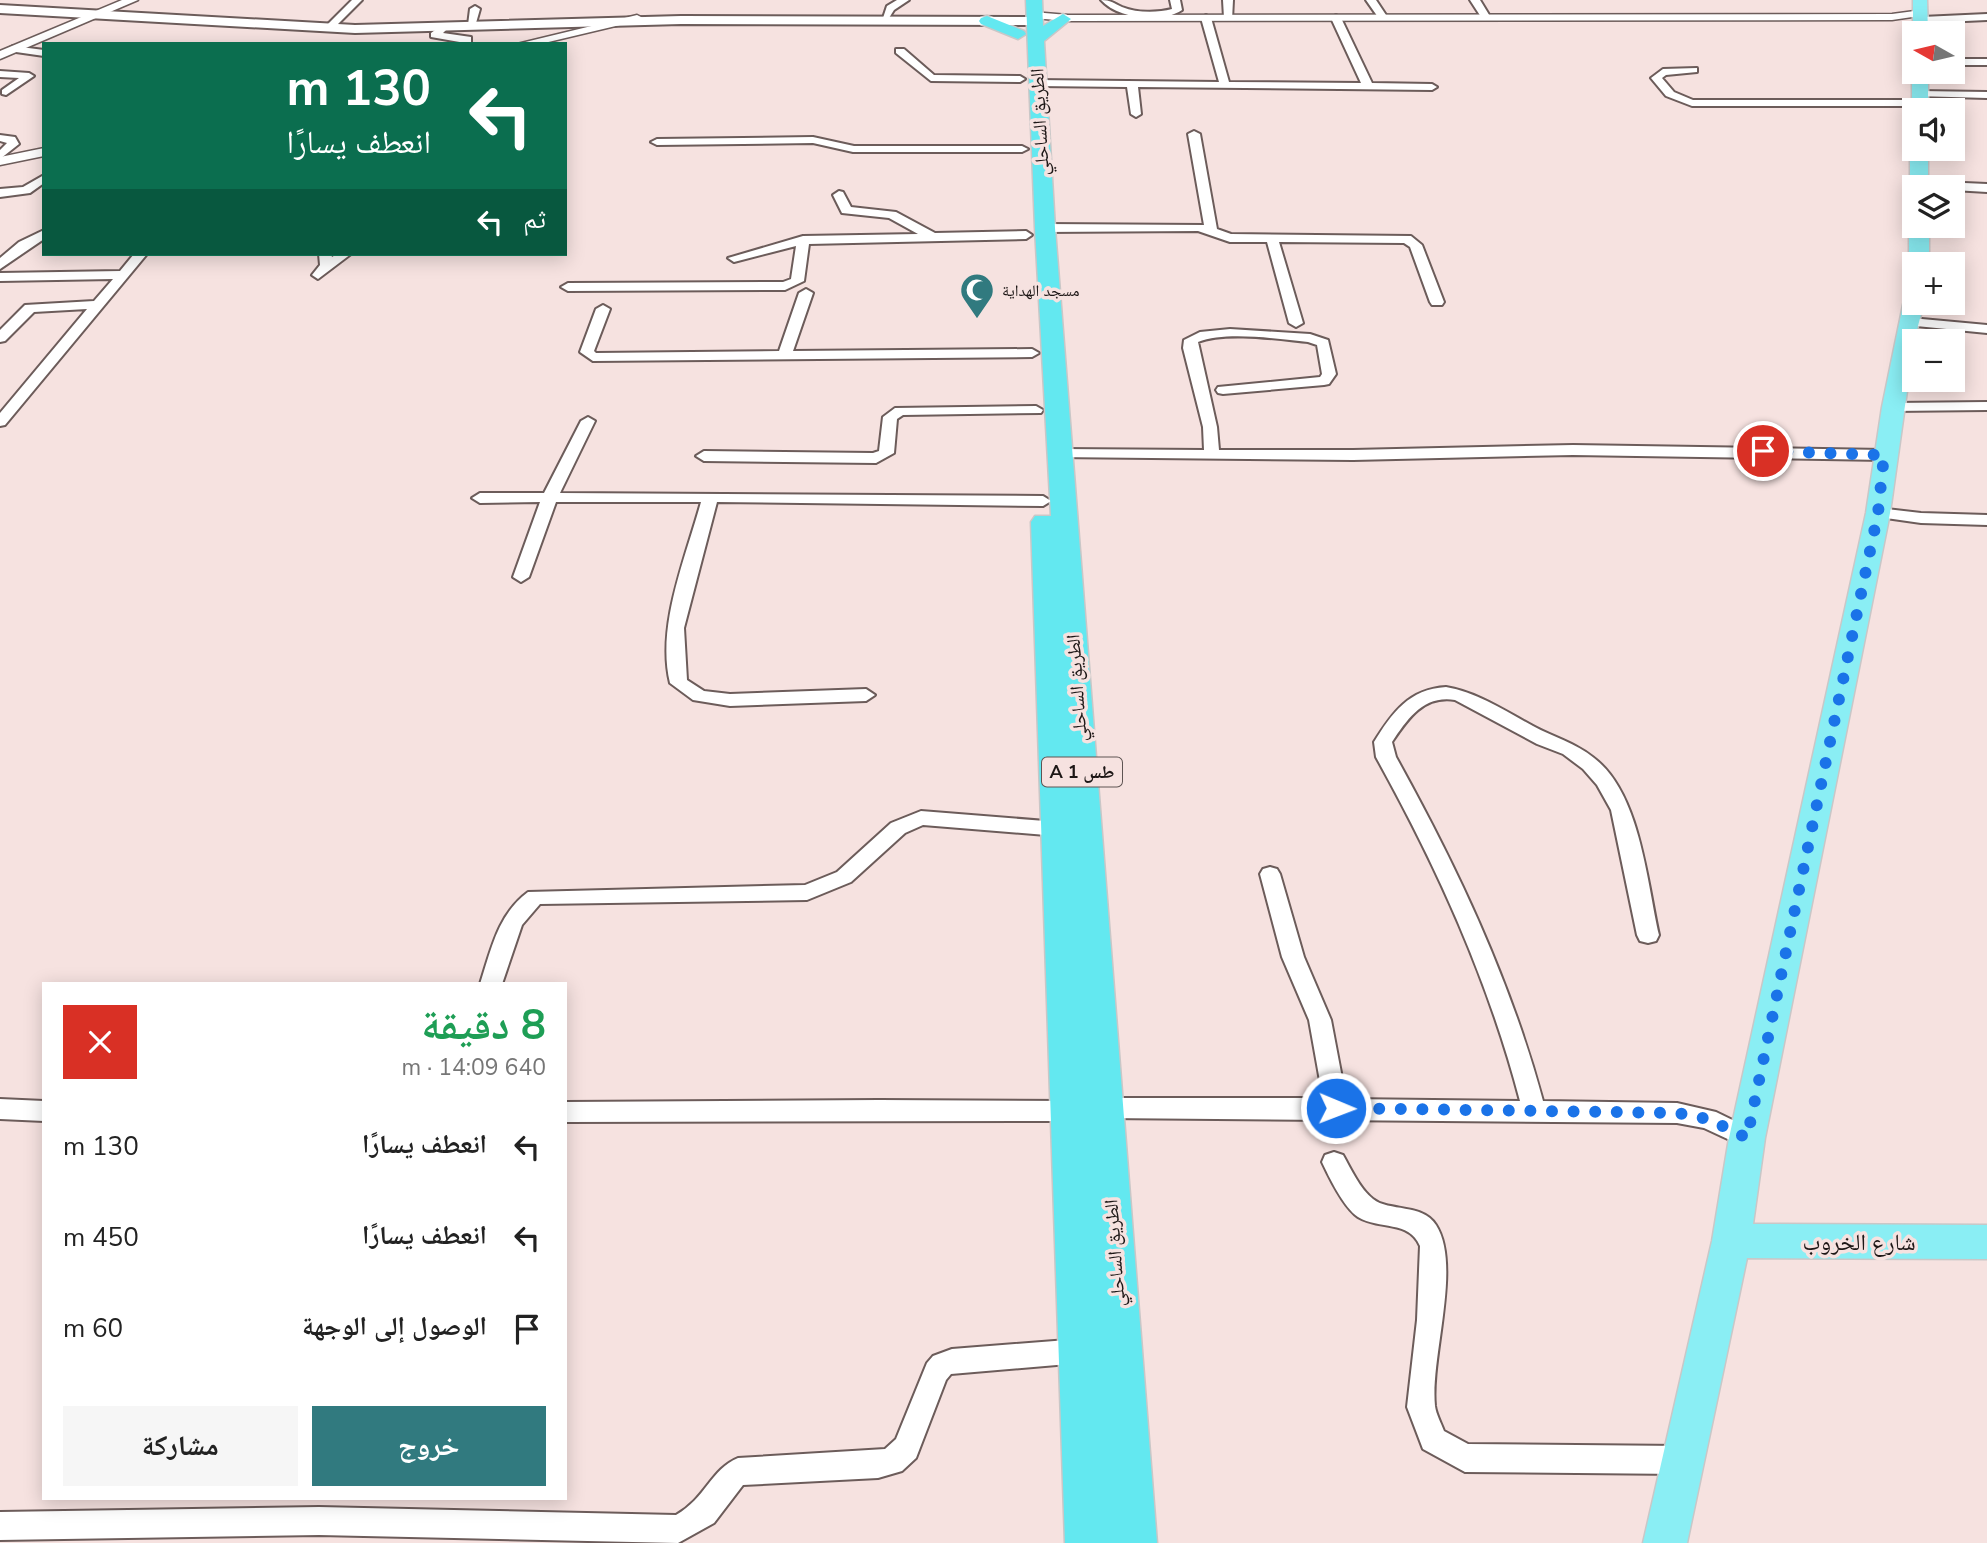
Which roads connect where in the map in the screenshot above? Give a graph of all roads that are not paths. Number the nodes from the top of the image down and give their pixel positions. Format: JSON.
{"nodes":[{"id":1,"x":132,"y":0,"type":"edge"},
{"id":2,"x":357,"y":0,"type":"edge"},
{"id":3,"x":904,"y":0,"type":"edge"},
{"id":4,"x":1106,"y":0,"type":"edge"},
{"id":5,"x":1175,"y":0,"type":"edge"},
{"id":6,"x":1228,"y":0,"type":"edge"},
{"id":7,"x":1371,"y":0,"type":"edge"},
{"id":8,"x":1475,"y":0,"type":"edge"},
{"id":9,"x":0,"y":7,"type":"edge"},
{"id":10,"x":102,"y":12,"type":"junction"},
{"id":11,"x":886,"y":16,"type":"junction"},
{"id":12,"x":1028,"y":16,"type":"edge"},
{"id":13,"x":1987,"y":17,"type":"edge"},
{"id":14,"x":1206,"y":18,"type":"junction"},
{"id":15,"x":1229,"y":18,"type":"junction"},
{"id":16,"x":1336,"y":18,"type":"junction"},
{"id":17,"x":1382,"y":18,"type":"junction"},
{"id":18,"x":1486,"y":18,"type":"junction"},
{"id":19,"x":1921,"y":19,"type":"edge"},
{"id":20,"x":633,"y":20,"type":"junction"},
{"id":21,"x":681,"y":20,"type":"junction"},
{"id":22,"x":292,"y":25,"type":"junction"},
{"id":23,"x":331,"y":26,"type":"junction"},
{"id":24,"x":445,"y":26,"type":"junction"},
{"id":25,"x":600,"y":28,"type":"junction"},
{"id":26,"x":466,"y":42,"type":"edge"},
{"id":27,"x":533,"y":42,"type":"edge"},
{"id":28,"x":13,"y":49,"type":"junction"},
{"id":29,"x":900,"y":51,"type":"dead end"},
{"id":30,"x":42,"y":53,"type":"edge"},
{"id":31,"x":0,"y":55,"type":"edge"},
{"id":32,"x":1965,"y":62,"type":"edge"},
{"id":33,"x":1987,"y":62,"type":"edge"},
{"id":34,"x":1693,"y":70,"type":"dead end"},
{"id":35,"x":0,"y":74,"type":"edge"},
{"id":36,"x":1028,"y":81,"type":"junction"},
{"id":37,"x":1132,"y":84,"type":"junction"},
{"id":38,"x":1225,"y":85,"type":"junction"},
{"id":39,"x":1368,"y":86,"type":"junction"},
{"id":40,"x":1432,"y":87,"type":"dead end"},
{"id":41,"x":6,"y":92,"type":"dead end"},
{"id":42,"x":1983,"y":94,"type":"edge"},
{"id":43,"x":1952,"y":98,"type":"edge"},
{"id":44,"x":1902,"y":102,"type":"edge"},
{"id":45,"x":1987,"y":107,"type":"edge"},
{"id":46,"x":1136,"y":114,"type":"dead end"},
{"id":47,"x":1194,"y":134,"type":"dead end"},
{"id":48,"x":0,"y":138,"type":"edge"},
{"id":49,"x":657,"y":142,"type":"dead end"},
{"id":50,"x":1022,"y":149,"type":"junction"},
{"id":51,"x":42,"y":152,"type":"edge"},
{"id":52,"x":0,"y":160,"type":"edge"},
{"id":53,"x":42,"y":179,"type":"edge"},
{"id":54,"x":1965,"y":187,"type":"edge"},
{"id":55,"x":1987,"y":188,"type":"edge"},
{"id":56,"x":0,"y":193,"type":"edge"},
{"id":57,"x":839,"y":195,"type":"dead end"},
{"id":58,"x":1211,"y":229,"type":"junction"},
{"id":59,"x":1035,"y":231,"type":"junction"},
{"id":60,"x":42,"y":235,"type":"edge"},
{"id":61,"x":930,"y":235,"type":"junction"},
{"id":62,"x":1272,"y":238,"type":"junction"},
{"id":63,"x":803,"y":240,"type":"junction"},
{"id":64,"x":139,"y":256,"type":"edge"},
{"id":65,"x":341,"y":256,"type":"edge"},
{"id":66,"x":734,"y":258,"type":"dead end"},
{"id":67,"x":0,"y":265,"type":"edge"},
{"id":68,"x":323,"y":265,"type":"edge"},
{"id":69,"x":123,"y":275,"type":"junction"},
{"id":70,"x":0,"y":276,"type":"edge"},
{"id":71,"x":568,"y":287,"type":"dead end"},
{"id":72,"x":806,"y":293,"type":"dead end"},
{"id":73,"x":1437,"y":302,"type":"dead end"},
{"id":74,"x":98,"y":305,"type":"junction"},
{"id":75,"x":603,"y":309,"type":"dead end"},
{"id":76,"x":1912,"y":315,"type":"edge"},
{"id":77,"x":1930,"y":315,"type":"edge"},
{"id":78,"x":1296,"y":323,"type":"dead end"},
{"id":79,"x":1987,"y":328,"type":"edge"},
{"id":80,"x":0,"y":338,"type":"edge"},
{"id":81,"x":1032,"y":354,"type":"junction"},
{"id":82,"x":783,"y":356,"type":"junction"},
{"id":83,"x":1223,"y":390,"type":"dead end"},
{"id":84,"x":1987,"y":406,"type":"edge"},
{"id":85,"x":1893,"y":407,"type":"junction"},
{"id":86,"x":1036,"y":410,"type":"junction"},
{"id":87,"x":588,"y":421,"type":"dead end"},
{"id":88,"x":0,"y":422,"type":"edge"},
{"id":89,"x":1060,"y":454,"type":"junction"},
{"id":90,"x":1212,"y":454,"type":"junction"},
{"id":91,"x":1884,"y":455,"type":"junction"},
{"id":92,"x":704,"y":456,"type":"dead end"},
{"id":93,"x":710,"y":497,"type":"junction"},
{"id":94,"x":480,"y":498,"type":"dead end"},
{"id":95,"x":550,"y":498,"type":"junction"},
{"id":96,"x":1043,"y":501,"type":"junction"},
{"id":97,"x":1878,"y":513,"type":"junction"},
{"id":98,"x":1987,"y":520,"type":"edge"},
{"id":99,"x":521,"y":577,"type":"dead end"},
{"id":100,"x":866,"y":695,"type":"dead end"},
{"id":101,"x":1058,"y":829,"type":"junction"},
{"id":102,"x":1270,"y":874,"type":"dead end"},
{"id":103,"x":1648,"y":935,"type":"dead end"},
{"id":104,"x":492,"y":982,"type":"edge"},
{"id":105,"x":1104,"y":1108,"type":"junction"},
{"id":106,"x":1336,"y":1108,"type":"junction"},
{"id":107,"x":0,"y":1109,"type":"edge"},
{"id":108,"x":1534,"y":1110,"type":"junction"},
{"id":109,"x":42,"y":1111,"type":"edge"},
{"id":110,"x":1070,"y":1111,"type":"junction"},
{"id":111,"x":567,"y":1112,"type":"edge"},
{"id":112,"x":1747,"y":1138,"type":"junction"},
{"id":113,"x":1334,"y":1163,"type":"dead end"},
{"id":114,"x":1731,"y":1241,"type":"junction"},
{"id":115,"x":1987,"y":1242,"type":"edge"},
{"id":116,"x":1080,"y":1351,"type":"junction"},
{"id":117,"x":1104,"y":1411,"type":"junction"},
{"id":118,"x":1682,"y":1460,"type":"junction"},
{"id":119,"x":0,"y":1526,"type":"edge"},
{"id":120,"x":1089,"y":1543,"type":"edge"},
{"id":121,"x":1133,"y":1543,"type":"edge"},
{"id":122,"x":1665,"y":1543,"type":"edge"}],
"edges":[{"from":1,"to":10,"type":"street"},
{"from":2,"to":23,"type":"street"},
{"from":3,"to":11,"type":"street"},
{"from":4,"to":5,"type":"street"},
{"from":6,"to":15,"type":"street"},
{"from":7,"to":17,"type":"street"},
{"from":8,"to":18,"type":"street"},
{"from":9,"to":10,"type":"main road"},
{"from":10,"to":22,"type":"main road"},
{"from":10,"to":28,"type":"street"},
{"from":11,"to":12,"type":"main road"},
{"from":11,"to":20,"type":"main road"},
{"from":12,"to":14,"type":"street"},
{"from":12,"to":21,"type":"main road"},
{"from":12,"to":36,"type":"highway","name":"الطريق الساحلي","number":"A 1 طس"},
{"from":13,"to":19,"type":"street"},
{"from":14,"to":15,"type":"street"},
{"from":14,"to":38,"type":"street"},
{"from":15,"to":16,"type":"street"},
{"from":16,"to":17,"type":"street"},
{"from":16,"to":39,"type":"street"},
{"from":17,"to":18,"type":"street"},
{"from":18,"to":19,"type":"street"},
{"from":20,"to":21,"type":"main road"},
{"from":20,"to":23,"type":"main road"},
{"from":20,"to":24,"type":"main road"},
{"from":20,"to":25,"type":"street"},
{"from":21,"to":25,"type":"street"},
{"from":22,"to":23,"type":"main road"},
{"from":22,"to":24,"type":"main road"},
{"from":24,"to":26,"type":"street"},
{"from":25,"to":27,"type":"street"},
{"from":28,"to":30,"type":"street"},
{"from":28,"to":31,"type":"street"},
{"from":29,"to":36,"type":"street"},
{"from":32,"to":33,"type":"street"},
{"from":34,"to":44,"type":"street"},
{"from":35,"to":41,"type":"street"},
{"from":36,"to":37,"type":"street"},
{"from":36,"to":50,"type":"highway","name":"الطريق الساحلي","number":"A 1 طس"},
{"from":36,"to":59,"type":"highway","name":"الطريق الساحلي","number":"A 1 طس"},
{"from":37,"to":38,"type":"street"},
{"from":37,"to":46,"type":"street"},
{"from":38,"to":39,"type":"street"},
{"from":39,"to":40,"type":"street"},
{"from":42,"to":43,"type":"street"},
{"from":42,"to":45,"type":"street"},
{"from":47,"to":58,"type":"street"},
{"from":48,"to":52,"type":"street"},
{"from":49,"to":50,"type":"street"},
{"from":50,"to":59,"type":"highway","name":"الطريق الساحلي","number":"A 1 طس"},
{"from":51,"to":52,"type":"street"},
{"from":53,"to":56,"type":"street"},
{"from":54,"to":55,"type":"street"},
{"from":57,"to":61,"type":"street"},
{"from":58,"to":59,"type":"street"},
{"from":58,"to":62,"type":"street"},
{"from":59,"to":61,"type":"street"},
{"from":59,"to":81,"type":"highway","name":"الطريق الساحلي","number":"A 1 طس"},
{"from":59,"to":89,"type":"highway","name":"الطريق الساحلي","number":"A 1 طس"},
{"from":60,"to":67,"type":"street"},
{"from":61,"to":63,"type":"street"},
{"from":62,"to":73,"type":"street"},
{"from":62,"to":78,"type":"street"},
{"from":63,"to":66,"type":"street"},
{"from":63,"to":71,"type":"street"},
{"from":64,"to":69,"type":"street"},
{"from":65,"to":68,"type":"street"},
{"from":69,"to":70,"type":"street"},
{"from":69,"to":74,"type":"street"},
{"from":72,"to":82,"type":"street"},
{"from":74,"to":80,"type":"street"},
{"from":74,"to":88,"type":"street"},
{"from":75,"to":82,"type":"street"},
{"from":76,"to":85,"type":"main road"},
{"from":77,"to":79,"type":"street"},
{"from":81,"to":82,"type":"street"},
{"from":81,"to":86,"type":"highway","name":"الطريق الساحلي","number":"A 1 طس"},
{"from":83,"to":90,"type":"street"},
{"from":84,"to":85,"type":"street"},
{"from":85,"to":91,"type":"main road"},
{"from":86,"to":92,"type":"street"},
{"from":86,"to":96,"type":"highway","name":"الطريق الساحلي","number":"A 1 طس"},
{"from":87,"to":95,"type":"street"},
{"from":89,"to":90,"type":"street"},
{"from":89,"to":105,"type":"highway","name":"الطريق الساحلي","number":"A 1 طس"},
{"from":90,"to":91,"type":"street"},
{"from":91,"to":97,"type":"main road"},
{"from":93,"to":95,"type":"street"},
{"from":93,"to":96,"type":"street"},
{"from":93,"to":100,"type":"street"},
{"from":94,"to":95,"type":"street"},
{"from":95,"to":99,"type":"street"},
{"from":96,"to":101,"type":"highway","name":"الطريق الساحلي","number":"A 1 طس"},
{"from":97,"to":98,"type":"street"},
{"from":97,"to":112,"type":"main road"},
{"from":101,"to":104,"type":"street"},
{"from":101,"to":110,"type":"highway","name":"الطريق الساحلي","number":"A 1 طس"},
{"from":102,"to":106,"type":"street"},
{"from":103,"to":108,"type":"street"},
{"from":105,"to":106,"type":"street"},
{"from":105,"to":117,"type":"highway","name":"الطريق الساحلي","number":"A 1 طس"},
{"from":106,"to":108,"type":"street"},
{"from":107,"to":109,"type":"street"},
{"from":108,"to":112,"type":"street"},
{"from":110,"to":111,"type":"street"},
{"from":110,"to":116,"type":"highway","name":"الطريق الساحلي","number":"A 1 طس"},
{"from":112,"to":114,"type":"main road"},
{"from":113,"to":118,"type":"street"},
{"from":114,"to":115,"type":"main road","name":"شارع الخروب"},
{"from":114,"to":118,"type":"main road"},
{"from":116,"to":117,"type":"highway","name":"الطريق الساحلي","number":"A 1 طس"},
{"from":116,"to":119,"type":"street"},
{"from":117,"to":120,"type":"highway","name":"الطريق الساحلي","number":"A 1 طس"},
{"from":117,"to":121,"type":"highway","name":"الطريق الساحلي","number":"A 1 طس"},
{"from":118,"to":122,"type":"main road"}]}
